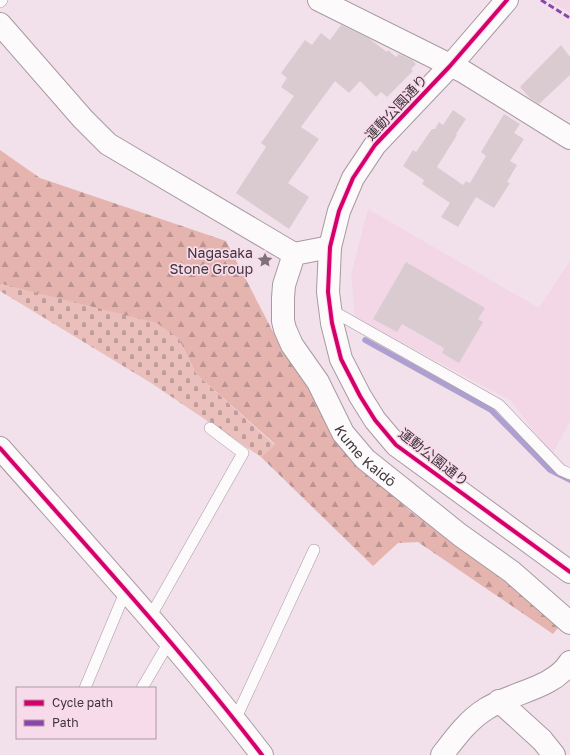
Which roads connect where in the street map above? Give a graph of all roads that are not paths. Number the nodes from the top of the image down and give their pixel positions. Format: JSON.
{"nodes":[{"id":1,"x":319,"y":0,"type":"edge"},
{"id":2,"x":508,"y":0,"type":"edge"},
{"id":3,"x":0,"y":24,"type":"edge"},
{"id":4,"x":450,"y":66,"type":"junction"},
{"id":5,"x":570,"y":138,"type":"edge"},
{"id":6,"x":330,"y":247,"type":"junction"},
{"id":7,"x":294,"y":254,"type":"junction"},
{"id":8,"x":330,"y":310,"type":"junction"},
{"id":9,"x":210,"y":428,"type":"dead end"},
{"id":10,"x":0,"y":448,"type":"edge"},
{"id":11,"x":570,"y":474,"type":"edge"},
{"id":12,"x":314,"y":550,"type":"dead end"},
{"id":13,"x":570,"y":572,"type":"edge"},
{"id":14,"x":126,"y":590,"type":"junction"},
{"id":15,"x":149,"y":619,"type":"junction"},
{"id":16,"x":570,"y":623,"type":"edge"},
{"id":17,"x":169,"y":642,"type":"junction"},
{"id":18,"x":570,"y":662,"type":"edge"},
{"id":19,"x":85,"y":687,"type":"edge"},
{"id":20,"x":143,"y":687,"type":"edge"},
{"id":21,"x":499,"y":701,"type":"junction"},
{"id":22,"x":235,"y":720,"type":"junction"},
{"id":23,"x":262,"y":755,"type":"edge"},
{"id":24,"x":442,"y":755,"type":"edge"},
{"id":25,"x":554,"y":755,"type":"edge"}],
"edges":[{"from":1,"to":4,"type":"street"},
{"from":2,"to":4,"type":"street","name":"運動公園通り"},
{"from":3,"to":7,"type":"street"},
{"from":4,"to":5,"type":"street"},
{"from":4,"to":6,"type":"street","name":"運動公園通り"},
{"from":6,"to":7,"type":"street"},
{"from":6,"to":8,"type":"street","name":"運動公園通り"},
{"from":7,"to":16,"type":"street","name":"Kume Kaidō"},
{"from":8,"to":11,"type":"lane"},
{"from":8,"to":13,"type":"street","name":"運動公園通り"},
{"from":9,"to":15,"type":"lane"},
{"from":10,"to":14,"type":"street"},
{"from":12,"to":22,"type":"lane"},
{"from":14,"to":15,"type":"street"},
{"from":14,"to":19,"type":"lane"},
{"from":15,"to":17,"type":"street"},
{"from":17,"to":20,"type":"lane"},
{"from":17,"to":22,"type":"street"},
{"from":18,"to":21,"type":"street"},
{"from":21,"to":24,"type":"street"},
{"from":21,"to":25,"type":"street"},
{"from":22,"to":23,"type":"street"}]}
